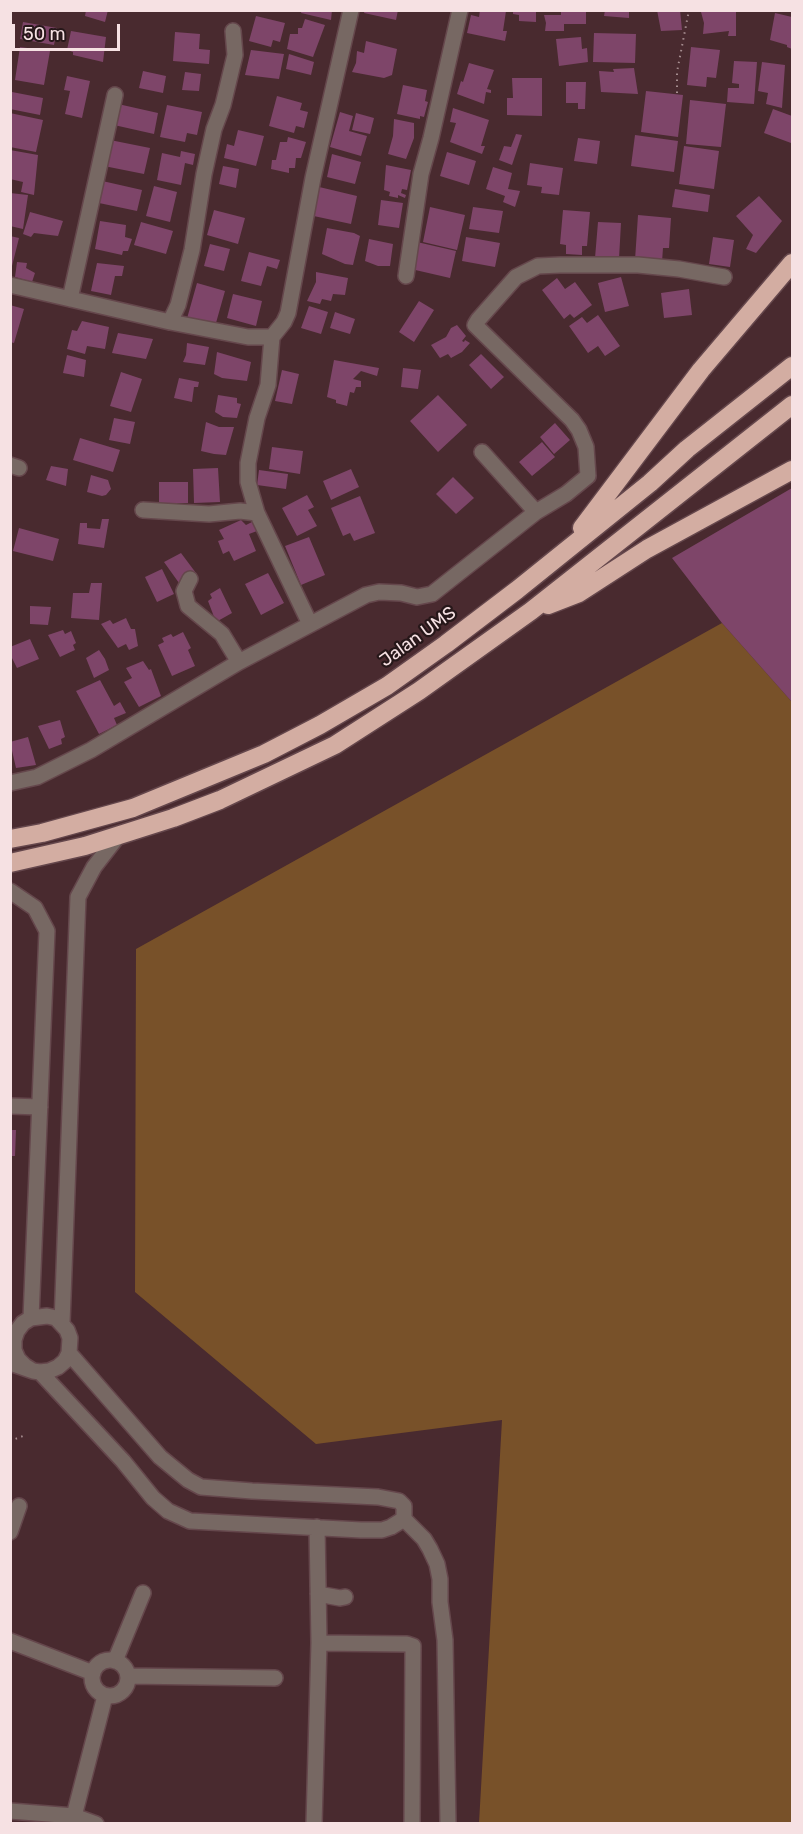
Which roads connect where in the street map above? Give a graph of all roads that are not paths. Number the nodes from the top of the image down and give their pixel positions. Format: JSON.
{"nodes":[{"id":1,"x":351,"y":10,"type":"edge"},
{"id":2,"x":460,"y":10,"type":"edge"},
{"id":3,"x":233,"y":31,"type":"dead end"},
{"id":4,"x":115,"y":95,"type":"dead end"},
{"id":5,"x":792,"y":264,"type":"edge"},
{"id":6,"x":406,"y":276,"type":"dead end"},
{"id":7,"x":724,"y":276,"type":"dead end"},
{"id":8,"x":10,"y":285,"type":"edge"},
{"id":9,"x":69,"y":298,"type":"junction"},
{"id":10,"x":170,"y":322,"type":"junction"},
{"id":11,"x":272,"y":338,"type":"junction"},
{"id":12,"x":792,"y":366,"type":"edge"},
{"id":13,"x":792,"y":405,"type":"edge"},
{"id":14,"x":482,"y":452,"type":"dead end"},
{"id":15,"x":792,"y":470,"type":"edge"},
{"id":16,"x":143,"y":510,"type":"dead end"},
{"id":17,"x":536,"y":512,"type":"junction"},
{"id":18,"x":257,"y":513,"type":"junction"},
{"id":19,"x":565,"y":551,"type":"junction"},
{"id":20,"x":190,"y":579,"type":"dead end"},
{"id":21,"x":531,"y":611,"type":"junction"},
{"id":22,"x":310,"y":624,"type":"junction"},
{"id":23,"x":239,"y":662,"type":"junction"},
{"id":24,"x":10,"y":783,"type":"edge"},
{"id":25,"x":118,"y":836,"type":"junction"},
{"id":26,"x":10,"y":839,"type":"edge"},
{"id":27,"x":10,"y":863,"type":"edge"},
{"id":28,"x":10,"y":891,"type":"edge"},
{"id":29,"x":10,"y":1106,"type":"edge"},
{"id":30,"x":40,"y":1107,"type":"junction"},
{"id":31,"x":21,"y":1322,"type":"edge"},
{"id":32,"x":62,"y":1323,"type":"junction"},
{"id":33,"x":69,"y":1353,"type":"junction"},
{"id":34,"x":10,"y":1363,"type":"edge"},
{"id":35,"x":37,"y":1371,"type":"junction"},
{"id":36,"x":19,"y":1506,"type":"dead end"},
{"id":37,"x":404,"y":1519,"type":"junction"},
{"id":38,"x":317,"y":1527,"type":"junction"},
{"id":39,"x":10,"y":1532,"type":"edge"},
{"id":40,"x":143,"y":1593,"type":"dead end"},
{"id":41,"x":318,"y":1594,"type":"junction"},
{"id":42,"x":345,"y":1597,"type":"dead end"},
{"id":43,"x":10,"y":1641,"type":"edge"},
{"id":44,"x":319,"y":1643,"type":"junction"},
{"id":45,"x":114,"y":1661,"type":"junction"},
{"id":46,"x":93,"y":1673,"type":"junction"},
{"id":47,"x":128,"y":1676,"type":"junction"},
{"id":48,"x":275,"y":1678,"type":"dead end"},
{"id":49,"x":105,"y":1695,"type":"junction"},
{"id":50,"x":10,"y":1811,"type":"edge"},
{"id":51,"x":74,"y":1816,"type":"junction"},
{"id":52,"x":96,"y":1824,"type":"edge"},
{"id":53,"x":314,"y":1824,"type":"edge"},
{"id":54,"x":412,"y":1824,"type":"edge"},
{"id":55,"x":448,"y":1824,"type":"edge"}],
"edges":[{"from":1,"to":11,"type":"street"},
{"from":2,"to":6,"type":"street"},
{"from":3,"to":10,"type":"street"},
{"from":4,"to":9,"type":"street"},
{"from":5,"to":19,"type":"highway"},
{"from":7,"to":17,"type":"street"},
{"from":8,"to":9,"type":"street"},
{"from":9,"to":10,"type":"street"},
{"from":10,"to":11,"type":"street"},
{"from":11,"to":18,"type":"street"},
{"from":12,"to":19,"type":"highway","name":"Jalan UMS"},
{"from":13,"to":21,"type":"highway"},
{"from":14,"to":17,"type":"street"},
{"from":15,"to":21,"type":"highway"},
{"from":16,"to":18,"type":"street"},
{"from":17,"to":22,"type":"street"},
{"from":18,"to":22,"type":"street"},
{"from":19,"to":26,"type":"highway","name":"Jalan UMS"},
{"from":20,"to":23,"type":"street"},
{"from":21,"to":25,"type":"highway"},
{"from":22,"to":23,"type":"street"},
{"from":23,"to":24,"type":"street"},
{"from":25,"to":27,"type":"highway"},
{"from":25,"to":32,"type":"street"},
{"from":28,"to":30,"type":"street"},
{"from":29,"to":30,"type":"street"},
{"from":30,"to":31,"type":"street"},
{"from":31,"to":32,"type":"street"},
{"from":31,"to":35,"type":"street"},
{"from":32,"to":33,"type":"street"},
{"from":33,"to":35,"type":"street"},
{"from":33,"to":37,"type":"street"},
{"from":34,"to":35,"type":"street"},
{"from":35,"to":38,"type":"street"},
{"from":36,"to":39,"type":"street"},
{"from":37,"to":38,"type":"street"},
{"from":37,"to":55,"type":"street"},
{"from":38,"to":41,"type":"street"},
{"from":40,"to":45,"type":"street"},
{"from":41,"to":42,"type":"street"},
{"from":41,"to":44,"type":"street"},
{"from":43,"to":46,"type":"street"},
{"from":44,"to":53,"type":"street"},
{"from":44,"to":54,"type":"street"},
{"from":45,"to":46,"type":"street"},
{"from":45,"to":47,"type":"street"},
{"from":46,"to":49,"type":"street"},
{"from":47,"to":48,"type":"street"},
{"from":47,"to":49,"type":"street"},
{"from":49,"to":51,"type":"street"},
{"from":50,"to":51,"type":"street"},
{"from":51,"to":52,"type":"street"}]}
